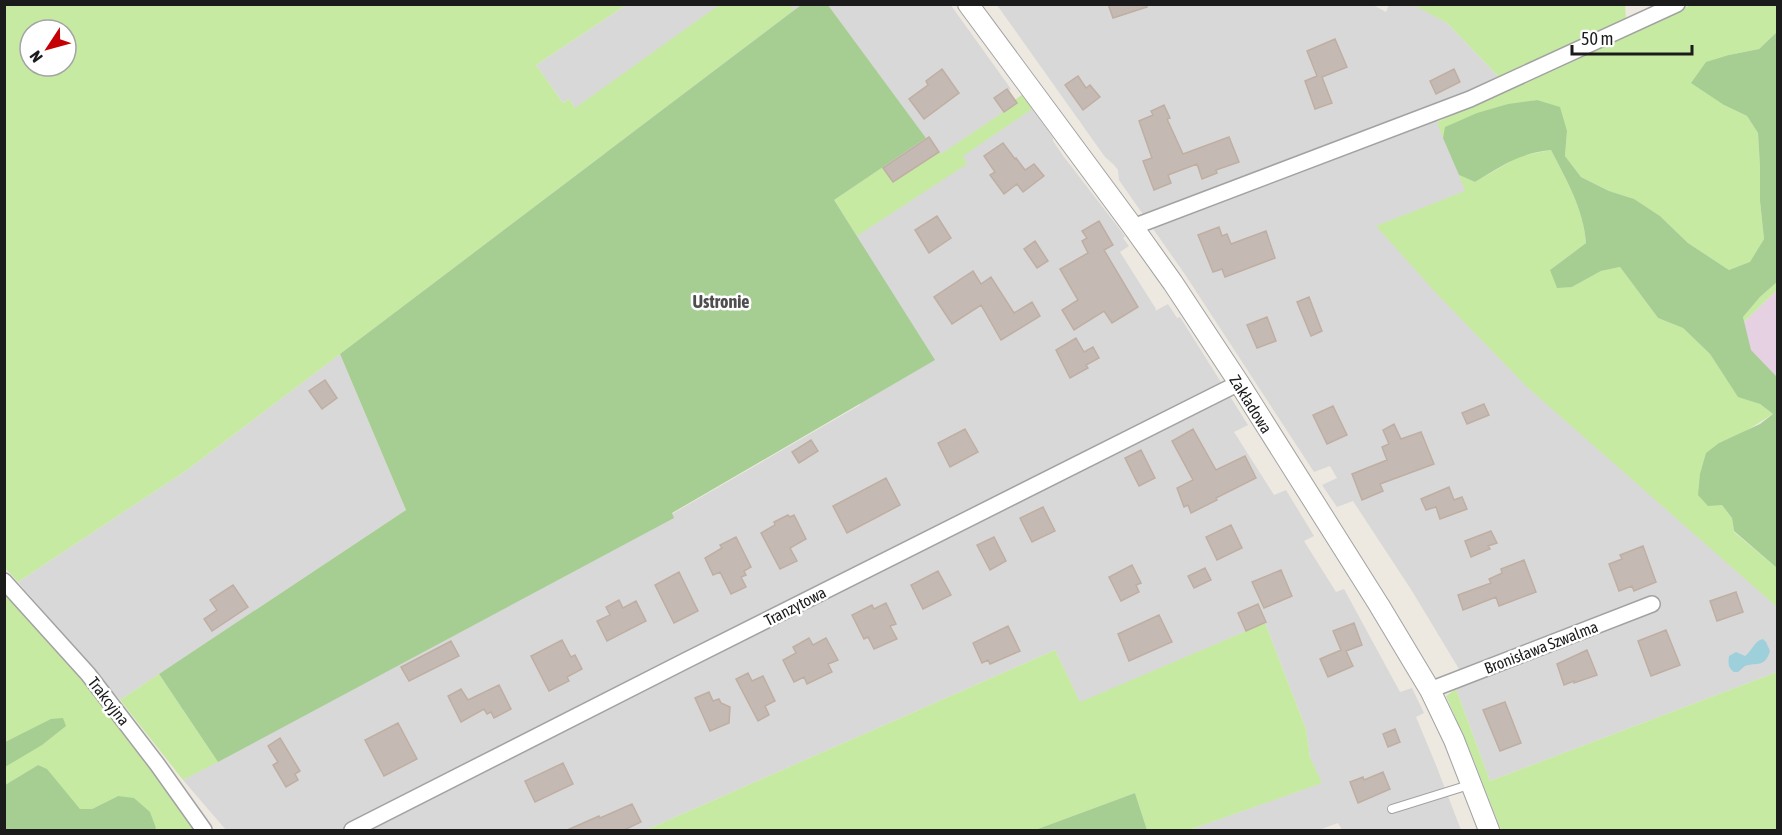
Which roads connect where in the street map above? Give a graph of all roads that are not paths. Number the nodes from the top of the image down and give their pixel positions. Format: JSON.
{"nodes":[{"id":1,"x":968,"y":4,"type":"edge"},
{"id":2,"x":1677,"y":4,"type":"edge"},
{"id":3,"x":1133,"y":227,"type":"junction"},
{"id":4,"x":1239,"y":383,"type":"junction"},
{"id":5,"x":4,"y":581,"type":"edge"},
{"id":6,"x":1652,"y":603,"type":"dead end"},
{"id":7,"x":1430,"y":690,"type":"junction"},
{"id":8,"x":1471,"y":784,"type":"junction"},
{"id":9,"x":1392,"y":809,"type":"dead end"},
{"id":10,"x":204,"y":831,"type":"edge"},
{"id":11,"x":352,"y":831,"type":"edge"},
{"id":12,"x":1489,"y":831,"type":"edge"}],
"edges":[{"from":1,"to":3,"type":"street","name":"Zakładowa"},
{"from":2,"to":3,"type":"street"},
{"from":3,"to":4,"type":"street","name":"Zakładowa"},
{"from":4,"to":7,"type":"street","name":"Zakładowa"},
{"from":4,"to":11,"type":"street","name":"Tranzytowa"},
{"from":5,"to":10,"type":"street","name":"Trakcyjna"},
{"from":6,"to":7,"type":"street","name":"Bronisława Szwalma"},
{"from":7,"to":8,"type":"street","name":"Zakładowa"},
{"from":8,"to":9,"type":"lane"},
{"from":8,"to":12,"type":"street","name":"Zakładowa"}]}
